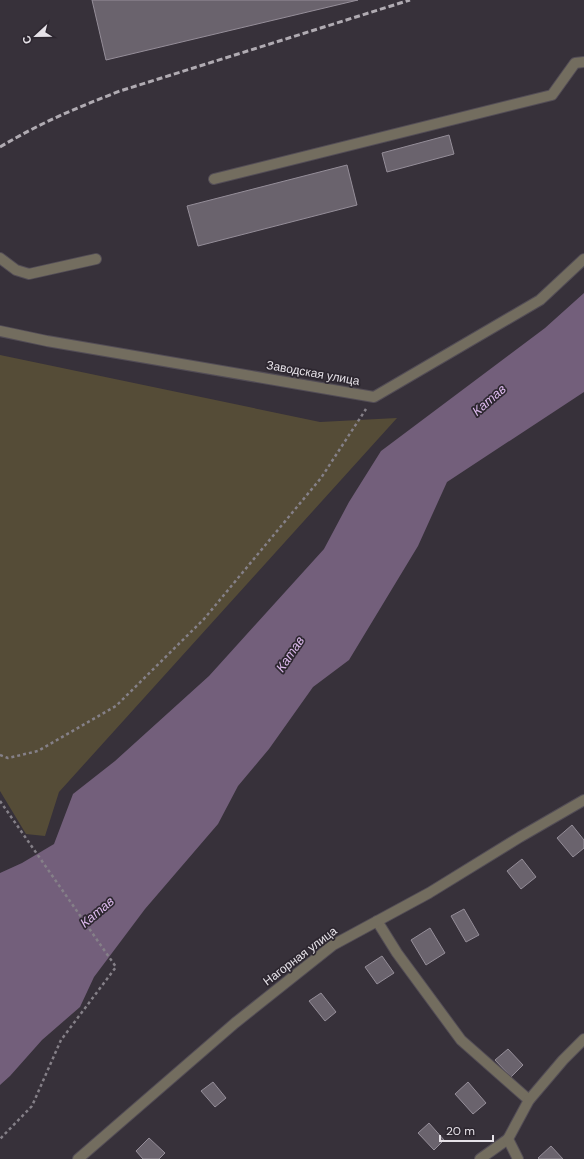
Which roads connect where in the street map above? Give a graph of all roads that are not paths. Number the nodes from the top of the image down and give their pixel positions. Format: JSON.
{"nodes":[{"id":1,"x":584,"y":62,"type":"edge"},
{"id":2,"x":214,"y":179,"type":"dead end"},
{"id":3,"x":0,"y":258,"type":"edge"},
{"id":4,"x":96,"y":259,"type":"dead end"},
{"id":5,"x":584,"y":259,"type":"edge"},
{"id":6,"x":0,"y":331,"type":"edge"},
{"id":7,"x":584,"y":800,"type":"edge"},
{"id":8,"x":377,"y":921,"type":"junction"},
{"id":9,"x":584,"y":1039,"type":"edge"},
{"id":10,"x":529,"y":1100,"type":"junction"},
{"id":11,"x":508,"y":1138,"type":"junction"},
{"id":12,"x":78,"y":1159,"type":"edge"},
{"id":13,"x":480,"y":1159,"type":"edge"},
{"id":14,"x":518,"y":1159,"type":"edge"}],
"edges":[{"from":1,"to":2,"type":"street"},
{"from":3,"to":4,"type":"street"},
{"from":5,"to":6,"type":"street","name":"Заводская улица"},
{"from":7,"to":8,"type":"street","name":"Нагорная улица"},
{"from":8,"to":10,"type":"street"},
{"from":8,"to":12,"type":"street","name":"Нагорная улица"},
{"from":9,"to":10,"type":"street"},
{"from":10,"to":11,"type":"street"},
{"from":11,"to":13,"type":"street"},
{"from":11,"to":14,"type":"street"}]}
